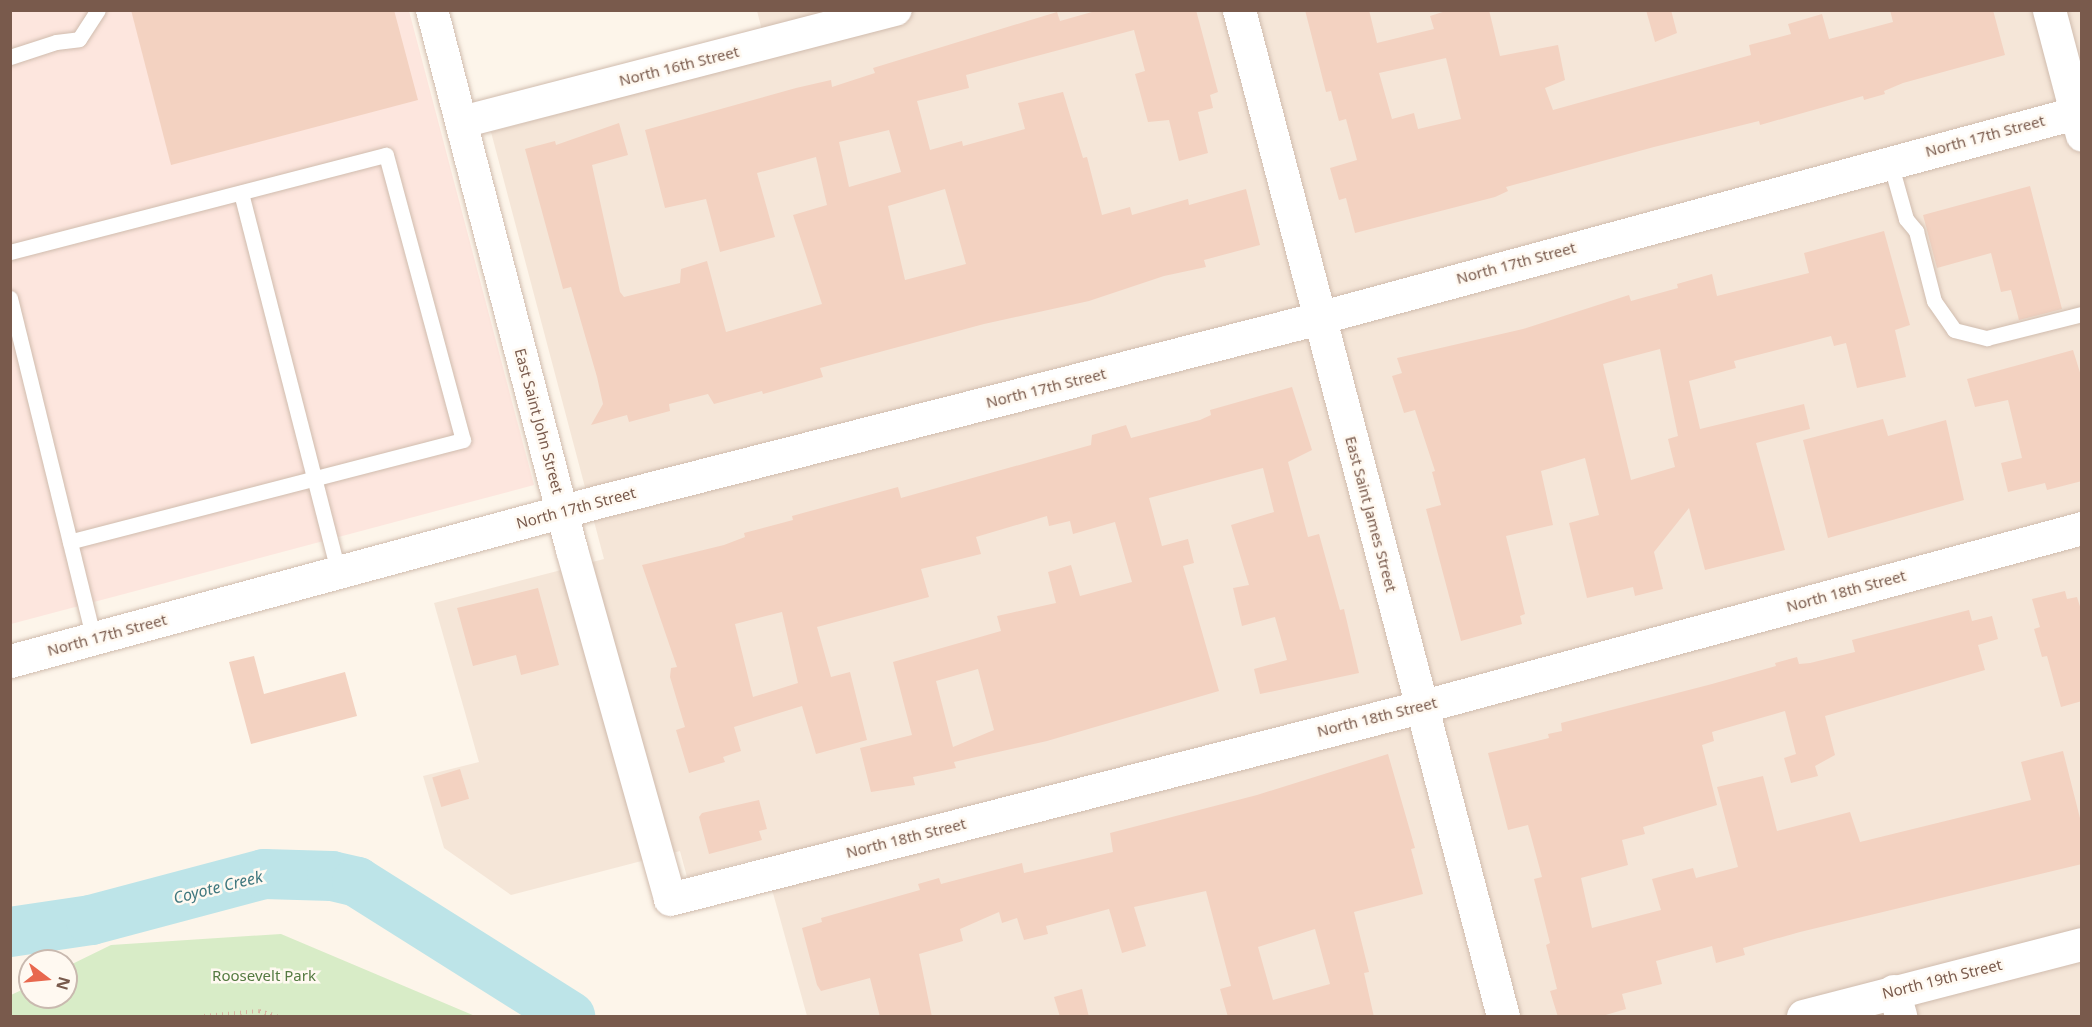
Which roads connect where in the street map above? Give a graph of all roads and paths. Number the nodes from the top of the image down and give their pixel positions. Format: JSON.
{"nodes":[{"id":1,"x":98,"y":10,"type":"edge"},
{"id":2,"x":432,"y":10,"type":"edge"},
{"id":3,"x":896,"y":10,"type":"edge"},
{"id":4,"x":1239,"y":10,"type":"edge"},
{"id":5,"x":2049,"y":10,"type":"edge"},
{"id":6,"x":10,"y":57,"type":"edge"},
{"id":7,"x":2080,"y":119,"type":"edge"},
{"id":8,"x":462,"y":122,"type":"junction"},
{"id":9,"x":1890,"y":162,"type":"junction"},
{"id":10,"x":241,"y":193,"type":"junction"},
{"id":11,"x":10,"y":252,"type":"edge"},
{"id":12,"x":10,"y":298,"type":"edge"},
{"id":13,"x":2082,"y":314,"type":"edge"},
{"id":14,"x":1319,"y":317,"type":"junction"},
{"id":15,"x":315,"y":478,"type":"junction"},
{"id":16,"x":563,"y":512,"type":"junction"},
{"id":17,"x":2082,"y":528,"type":"edge"},
{"id":18,"x":70,"y":542,"type":"junction"},
{"id":19,"x":338,"y":570,"type":"junction"},
{"id":20,"x":94,"y":639,"type":"junction"},
{"id":21,"x":10,"y":661,"type":"edge"},
{"id":22,"x":1420,"y":707,"type":"junction"},
{"id":23,"x":670,"y":899,"type":"joint"},
{"id":24,"x":2082,"y":944,"type":"edge"},
{"id":25,"x":1897,"y":1004,"type":"edge"},
{"id":26,"x":204,"y":1017,"type":"edge"},
{"id":27,"x":277,"y":1017,"type":"edge"},
{"id":28,"x":1503,"y":1017,"type":"edge"},
{"id":29,"x":1803,"y":1017,"type":"edge"}],
"edges":[{"from":1,"to":6,"type":"lane"},
{"from":2,"to":8,"type":"street","name":"East Saint John Street"},
{"from":3,"to":8,"type":"street","name":"North 16th Street"},
{"from":4,"to":14,"type":"street","name":"East Saint James Street"},
{"from":5,"to":7,"type":"street"},
{"from":7,"to":9,"type":"street","name":"North 17th Street"},
{"from":8,"to":16,"type":"street","name":"East Saint John Street"},
{"from":9,"to":13,"type":"lane"},
{"from":9,"to":14,"type":"street","name":"North 17th Street"},
{"from":10,"to":11,"type":"lane"},
{"from":10,"to":15,"type":"lane"},
{"from":10,"to":15,"type":"lane"},
{"from":12,"to":18,"type":"lane"},
{"from":14,"to":16,"type":"street","name":"North 17th Street"},
{"from":14,"to":22,"type":"street","name":"East Saint James Street"},
{"from":15,"to":18,"type":"lane"},
{"from":15,"to":19,"type":"lane"},
{"from":16,"to":19,"type":"street","name":"North 17th Street"},
{"from":16,"to":23,"type":"street","name":"East Saint John Street"},
{"from":17,"to":22,"type":"street","name":"North 18th Street"},
{"from":18,"to":20,"type":"lane"},
{"from":19,"to":20,"type":"street","name":"North 17th Street"},
{"from":20,"to":21,"type":"street","name":"North 17th Street"},
{"from":22,"to":23,"type":"street","name":"North 18th Street"},
{"from":22,"to":28,"type":"street","name":"East Saint James Street"},
{"from":24,"to":25,"type":"street","name":"North 19th Street"},
{"from":25,"to":29,"type":"street","name":"North 19th Street"},
{"from":26,"to":27,"type":"path"}]}
